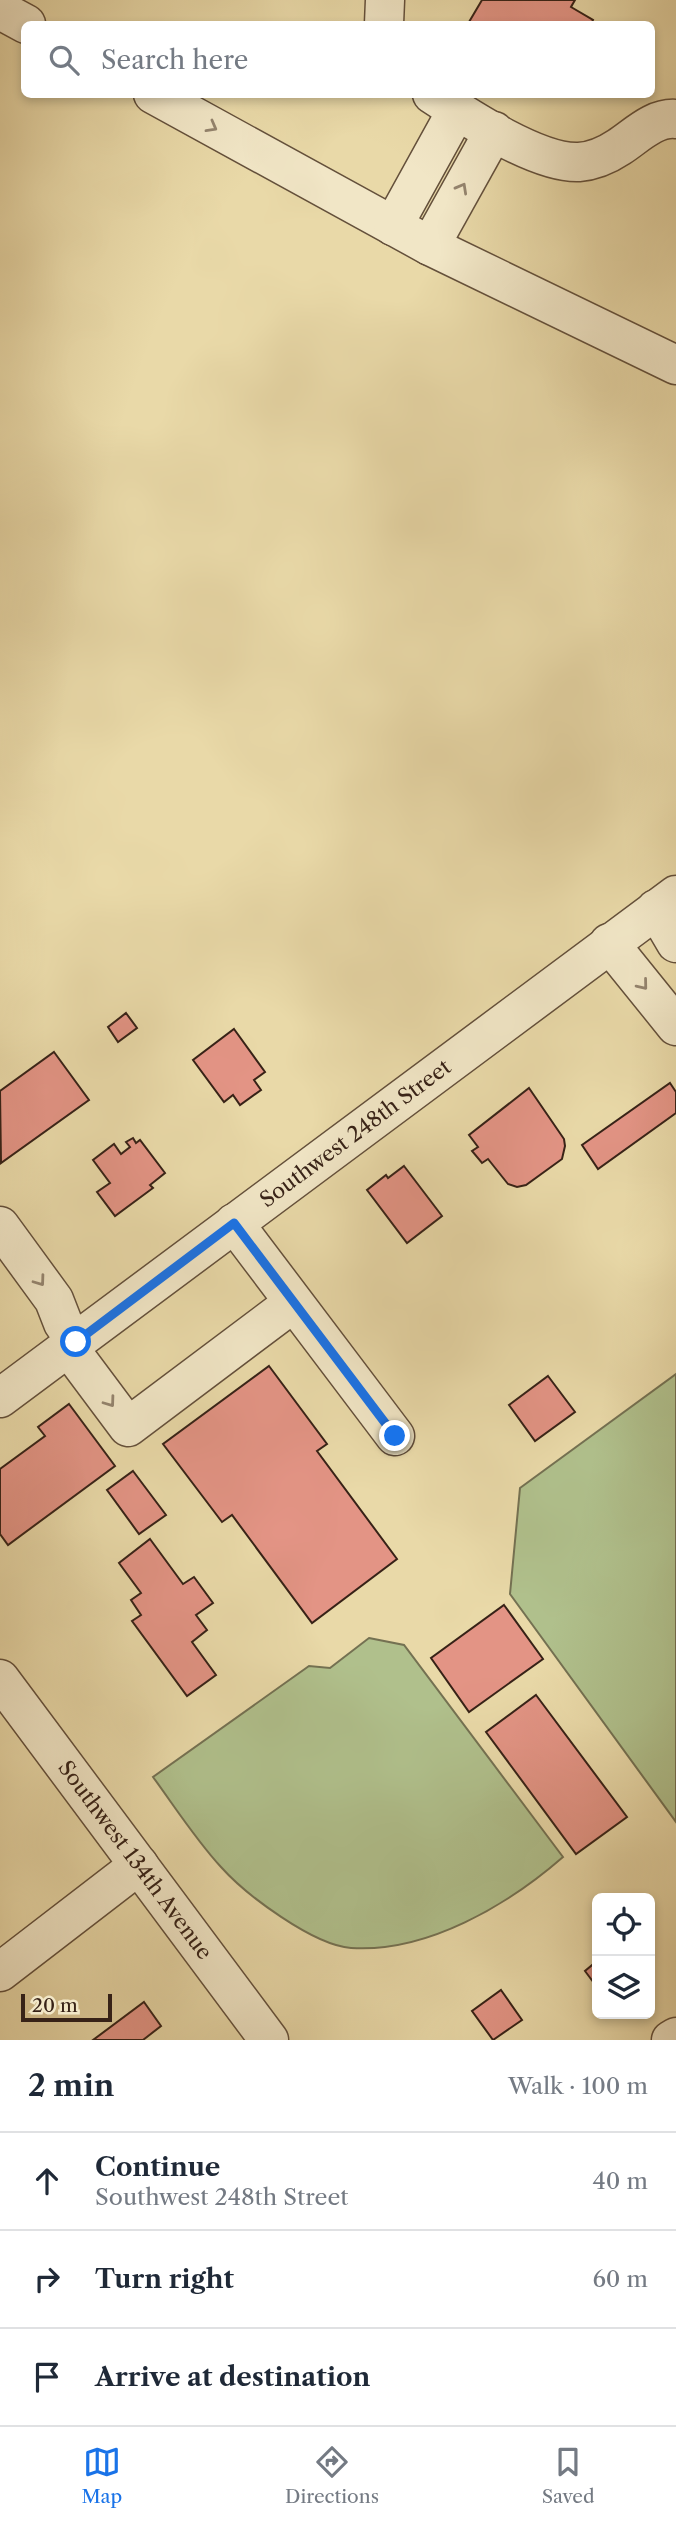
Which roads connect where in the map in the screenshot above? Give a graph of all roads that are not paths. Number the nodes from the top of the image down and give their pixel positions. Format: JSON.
{"nodes":[{"id":1,"x":385,"y":0,"type":"edge"},
{"id":2,"x":0,"y":10,"type":"edge"},
{"id":3,"x":21,"y":21,"type":"edge"},
{"id":4,"x":384,"y":21,"type":"edge"},
{"id":5,"x":160,"y":98,"type":"edge"},
{"id":6,"x":445,"y":102,"type":"edge"},
{"id":7,"x":676,"y":119,"type":"edge"},
{"id":8,"x":494,"y":131,"type":"junction"},
{"id":9,"x":393,"y":226,"type":"junction"},
{"id":10,"x":430,"y":246,"type":"junction"},
{"id":11,"x":676,"y":365,"type":"edge"},
{"id":12,"x":666,"y":902,"type":"edge"},
{"id":13,"x":610,"y":943,"type":"junction"},
{"id":14,"x":676,"y":943,"type":"edge"},
{"id":15,"x":676,"y":1026,"type":"edge"},
{"id":16,"x":234,"y":1223,"type":"junction"},
{"id":17,"x":0,"y":1226,"type":"edge"},
{"id":18,"x":293,"y":1303,"type":"junction"},
{"id":19,"x":72,"y":1345,"type":"junction"},
{"id":20,"x":0,"y":1398,"type":"edge"},
{"id":21,"x":395,"y":1436,"type":"dead end"},
{"id":22,"x":0,"y":1679,"type":"edge"},
{"id":23,"x":139,"y":1865,"type":"junction"},
{"id":24,"x":0,"y":1972,"type":"edge"},
{"id":25,"x":676,"y":2036,"type":"edge"},
{"id":26,"x":269,"y":2040,"type":"edge"},
{"id":27,"x":671,"y":2040,"type":"edge"}],
"edges":[{"from":1,"to":4,"type":"street"},
{"from":2,"to":3,"type":"street"},
{"from":5,"to":9,"type":"street","one_way":true},
{"from":6,"to":8,"type":"street"},
{"from":6,"to":9,"type":"street"},
{"from":7,"to":8,"type":"street"},
{"from":10,"to":8,"type":"street","one_way":true},
{"from":9,"to":10,"type":"street"},
{"from":10,"to":11,"type":"street"},
{"from":12,"to":13,"type":"street","name":"Southwest 248th Street"},
{"from":12,"to":14,"type":"street"},
{"from":13,"to":15,"type":"street","one_way":true},
{"from":13,"to":16,"type":"street","name":"Southwest 248th Street"},
{"from":16,"to":18,"type":"street"},
{"from":16,"to":19,"type":"street","name":"Southwest 248th Street"},
{"from":17,"to":19,"type":"street","one_way":true},
{"from":19,"to":18,"type":"street","one_way":true},
{"from":18,"to":21,"type":"street"},
{"from":19,"to":20,"type":"street","name":"Southwest 248th Street"},
{"from":22,"to":23,"type":"street","name":"Southwest 134th Avenue"},
{"from":23,"to":24,"type":"street"},
{"from":23,"to":26,"type":"street","name":"Southwest 134th Avenue"},
{"from":25,"to":27,"type":"street"}]}
